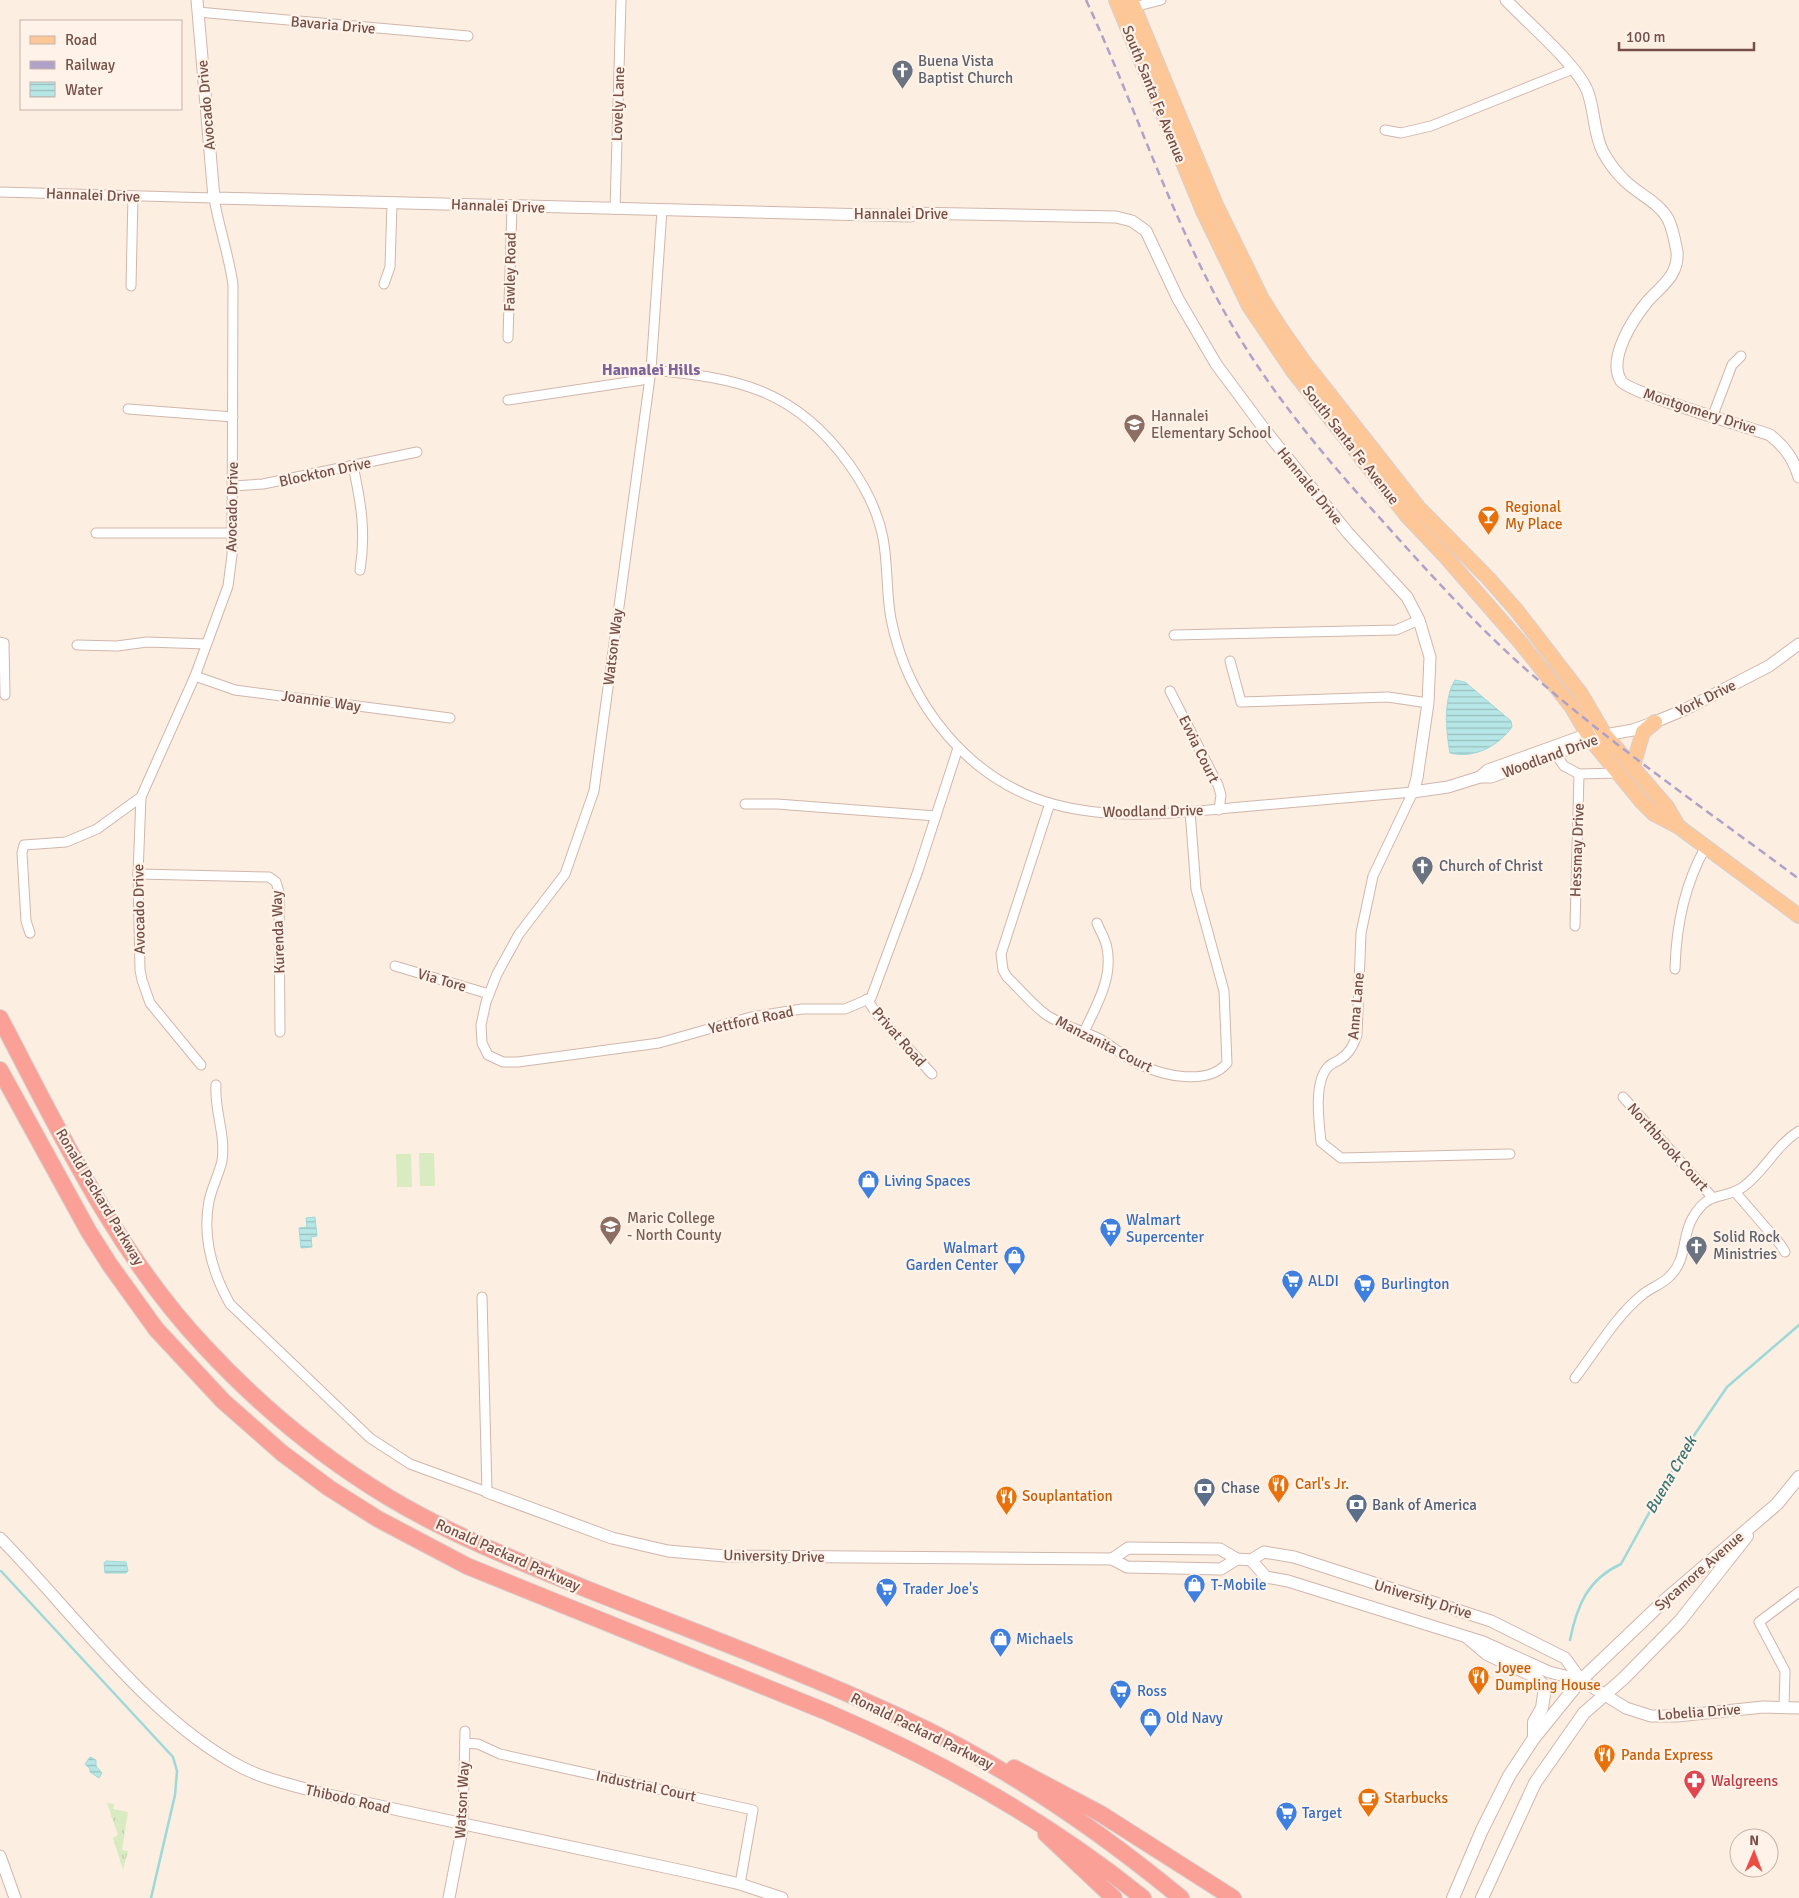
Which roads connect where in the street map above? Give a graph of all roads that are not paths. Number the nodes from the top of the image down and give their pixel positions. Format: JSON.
{"nodes":[{"id":1,"x":197,"y":0,"type":"edge"},
{"id":2,"x":621,"y":0,"type":"edge"},
{"id":3,"x":1116,"y":0,"type":"edge"},
{"id":4,"x":1161,"y":0,"type":"edge"},
{"id":5,"x":1506,"y":0,"type":"edge"},
{"id":6,"x":1133,"y":3,"type":"edge"},
{"id":7,"x":198,"y":12,"type":"junction"},
{"id":8,"x":468,"y":36,"type":"dead end"},
{"id":9,"x":1573,"y":69,"type":"junction"},
{"id":10,"x":1385,"y":130,"type":"dead end"},
{"id":11,"x":0,"y":192,"type":"edge"},
{"id":12,"x":134,"y":196,"type":"junction"},
{"id":13,"x":214,"y":198,"type":"junction"},
{"id":14,"x":392,"y":203,"type":"junction"},
{"id":15,"x":512,"y":206,"type":"junction"},
{"id":16,"x":615,"y":209,"type":"junction"},
{"id":17,"x":662,"y":210,"type":"junction"},
{"id":18,"x":384,"y":284,"type":"dead end"},
{"id":19,"x":131,"y":286,"type":"dead end"},
{"id":20,"x":508,"y":338,"type":"dead end"},
{"id":21,"x":1741,"y":356,"type":"dead end"},
{"id":22,"x":651,"y":370,"type":"junction"},
{"id":23,"x":508,"y":400,"type":"dead end"},
{"id":24,"x":128,"y":409,"type":"dead end"},
{"id":25,"x":1713,"y":415,"type":"junction"},
{"id":26,"x":233,"y":418,"type":"junction"},
{"id":27,"x":417,"y":452,"type":"dead end"},
{"id":28,"x":353,"y":466,"type":"junction"},
{"id":29,"x":1799,"y":477,"type":"edge"},
{"id":30,"x":233,"y":486,"type":"junction"},
{"id":31,"x":96,"y":532,"type":"dead end"},
{"id":32,"x":233,"y":533,"type":"junction"},
{"id":33,"x":360,"y":570,"type":"dead end"},
{"id":34,"x":1468,"y":582,"type":"junction"},
{"id":35,"x":1419,"y":620,"type":"junction"},
{"id":36,"x":1174,"y":634,"type":"dead end"},
{"id":37,"x":0,"y":642,"type":"edge"},
{"id":38,"x":206,"y":644,"type":"junction"},
{"id":39,"x":1799,"y":644,"type":"edge"},
{"id":40,"x":77,"y":645,"type":"dead end"},
{"id":41,"x":1230,"y":661,"type":"dead end"},
{"id":42,"x":195,"y":676,"type":"junction"},
{"id":43,"x":1170,"y":691,"type":"dead end"},
{"id":44,"x":5,"y":695,"type":"dead end"},
{"id":45,"x":1428,"y":703,"type":"junction"},
{"id":46,"x":450,"y":718,"type":"dead end"},
{"id":47,"x":1656,"y":722,"type":"junction"},
{"id":48,"x":1605,"y":735,"type":"junction"},
{"id":49,"x":1590,"y":738,"type":"junction"},
{"id":50,"x":958,"y":748,"type":"junction"},
{"id":51,"x":1556,"y":755,"type":"junction"},
{"id":52,"x":1633,"y":766,"type":"junction"},
{"id":53,"x":1617,"y":773,"type":"junction"},
{"id":54,"x":1579,"y":774,"type":"junction"},
{"id":55,"x":1480,"y":777,"type":"junction"},
{"id":56,"x":1413,"y":792,"type":"junction"},
{"id":57,"x":141,"y":798,"type":"junction"},
{"id":58,"x":1050,"y":803,"type":"junction"},
{"id":59,"x":745,"y":804,"type":"dead end"},
{"id":60,"x":1219,"y":810,"type":"junction"},
{"id":61,"x":1190,"y":811,"type":"junction"},
{"id":62,"x":936,"y":816,"type":"junction"},
{"id":63,"x":1679,"y":827,"type":"junction"},
{"id":64,"x":1705,"y":848,"type":"junction"},
{"id":65,"x":138,"y":874,"type":"junction"},
{"id":66,"x":1799,"y":916,"type":"edge"},
{"id":67,"x":1097,"y":923,"type":"dead end"},
{"id":68,"x":1574,"y":926,"type":"dead end"},
{"id":69,"x":30,"y":933,"type":"dead end"},
{"id":70,"x":394,"y":966,"type":"dead end"},
{"id":71,"x":1675,"y":969,"type":"dead end"},
{"id":72,"x":489,"y":994,"type":"junction"},
{"id":73,"x":867,"y":999,"type":"junction"},
{"id":74,"x":0,"y":1018,"type":"edge"},
{"id":75,"x":280,"y":1032,"type":"dead end"},
{"id":76,"x":1084,"y":1032,"type":"junction"},
{"id":77,"x":488,"y":1055,"type":"joint"},
{"id":78,"x":201,"y":1066,"type":"dead end"},
{"id":79,"x":0,"y":1070,"type":"edge"},
{"id":80,"x":932,"y":1074,"type":"dead end"},
{"id":81,"x":216,"y":1085,"type":"dead end"},
{"id":82,"x":1623,"y":1097,"type":"dead end"},
{"id":83,"x":1799,"y":1131,"type":"edge"},
{"id":84,"x":1510,"y":1154,"type":"dead end"},
{"id":85,"x":1735,"y":1192,"type":"junction"},
{"id":86,"x":1712,"y":1197,"type":"junction"},
{"id":87,"x":1785,"y":1252,"type":"dead end"},
{"id":88,"x":482,"y":1296,"type":"dead end"},
{"id":89,"x":1575,"y":1378,"type":"dead end"},
{"id":90,"x":1799,"y":1478,"type":"edge"},
{"id":91,"x":487,"y":1492,"type":"junction"},
{"id":92,"x":1754,"y":1526,"type":"junction"},
{"id":93,"x":0,"y":1538,"type":"edge"},
{"id":94,"x":1112,"y":1559,"type":"junction"},
{"id":95,"x":1237,"y":1559,"type":"junction"},
{"id":96,"x":1251,"y":1560,"type":"junction"},
{"id":97,"x":1799,"y":1592,"type":"edge"},
{"id":98,"x":1468,"y":1638,"type":"junction"},
{"id":99,"x":1581,"y":1680,"type":"junction"},
{"id":100,"x":1604,"y":1695,"type":"junction"},
{"id":101,"x":1784,"y":1706,"type":"junction"},
{"id":102,"x":1799,"y":1708,"type":"edge"},
{"id":103,"x":920,"y":1727,"type":"junction"},
{"id":104,"x":465,"y":1731,"type":"dead end"},
{"id":105,"x":1534,"y":1738,"type":"junction"},
{"id":106,"x":465,"y":1743,"type":"junction"},
{"id":107,"x":1032,"y":1817,"type":"junction"},
{"id":108,"x":464,"y":1825,"type":"junction"},
{"id":109,"x":0,"y":1856,"type":"edge"},
{"id":110,"x":4,"y":1879,"type":"edge"},
{"id":111,"x":740,"y":1884,"type":"junction"},
{"id":112,"x":15,"y":1898,"type":"edge"},
{"id":113,"x":449,"y":1898,"type":"edge"},
{"id":114,"x":782,"y":1898,"type":"edge"},
{"id":115,"x":1114,"y":1898,"type":"edge"},
{"id":116,"x":1143,"y":1898,"type":"edge"},
{"id":117,"x":1181,"y":1898,"type":"edge"},
{"id":118,"x":1233,"y":1898,"type":"edge"},
{"id":119,"x":1452,"y":1898,"type":"edge"},
{"id":120,"x":1482,"y":1898,"type":"edge"}],
"edges":[{"from":1,"to":7,"type":"street","name":"Avocado Drive"},
{"from":2,"to":16,"type":"street","name":"Lovely Lane"},
{"from":3,"to":34,"type":"main road","name":"South Santa Fe Avenue"},
{"from":4,"to":6,"type":"street"},
{"from":5,"to":9,"type":"street","name":"Montgomery Drive"},
{"from":6,"to":48,"type":"main road","name":"South Santa Fe Avenue"},
{"from":7,"to":8,"type":"street","name":"Bavaria Drive"},
{"from":7,"to":13,"type":"street","name":"Avocado Drive"},
{"from":9,"to":10,"type":"street"},
{"from":9,"to":25,"type":"street","name":"Montgomery Drive"},
{"from":11,"to":12,"type":"street","name":"Hannalei Drive"},
{"from":12,"to":13,"type":"street","name":"Hannalei Drive"},
{"from":12,"to":19,"type":"street"},
{"from":13,"to":14,"type":"street","name":"Hannalei Drive"},
{"from":13,"to":26,"type":"street","name":"Avocado Drive"},
{"from":14,"to":15,"type":"street","name":"Hannalei Drive"},
{"from":14,"to":18,"type":"street"},
{"from":15,"to":16,"type":"street","name":"Hannalei Drive"},
{"from":15,"to":20,"type":"street","name":"Fawley Road"},
{"from":16,"to":17,"type":"street","name":"Hannalei Drive"},
{"from":17,"to":22,"type":"street","name":"Watson Way"},
{"from":17,"to":35,"type":"street","name":"Hannalei Drive"},
{"from":21,"to":25,"type":"street"},
{"from":22,"to":23,"type":"street"},
{"from":22,"to":50,"type":"street","name":"Woodland Drive"},
{"from":22,"to":72,"type":"street","name":"Watson Way"},
{"from":24,"to":26,"type":"street"},
{"from":25,"to":29,"type":"street","name":"Montgomery Drive"},
{"from":26,"to":30,"type":"street","name":"Avocado Drive"},
{"from":27,"to":28,"type":"street","name":"Blockton Drive"},
{"from":28,"to":30,"type":"street","name":"Blockton Drive"},
{"from":28,"to":33,"type":"street"},
{"from":30,"to":32,"type":"street","name":"Avocado Drive"},
{"from":31,"to":32,"type":"street"},
{"from":32,"to":38,"type":"street","name":"Avocado Drive"},
{"from":34,"to":48,"type":"main road"},
{"from":34,"to":49,"type":"main road","name":"South Santa Fe Avenue"},
{"from":35,"to":36,"type":"street"},
{"from":35,"to":45,"type":"street","name":"Hannalei Drive"},
{"from":37,"to":44,"type":"street"},
{"from":38,"to":40,"type":"street"},
{"from":38,"to":42,"type":"street","name":"Avocado Drive"},
{"from":39,"to":47,"type":"street","name":"York Drive"},
{"from":41,"to":45,"type":"street"},
{"from":42,"to":46,"type":"street","name":"Joannie Way"},
{"from":42,"to":57,"type":"street","name":"Avocado Drive"},
{"from":43,"to":60,"type":"street","name":"Evvia Court"},
{"from":45,"to":56,"type":"street","name":"Hannalei Drive"},
{"from":47,"to":48,"type":"street","name":"York Drive"},
{"from":47,"to":52,"type":"main road"},
{"from":48,"to":49,"type":"street","name":"Woodland Drive"},
{"from":48,"to":52,"type":"main road","name":"South Santa Fe Avenue"},
{"from":49,"to":51,"type":"street","name":"Woodland Drive"},
{"from":49,"to":53,"type":"main road","name":"South Santa Fe Avenue"},
{"from":49,"to":55,"type":"street","name":"Woodland Drive"},
{"from":50,"to":58,"type":"street","name":"Woodland Drive"},
{"from":50,"to":62,"type":"street"},
{"from":51,"to":54,"type":"street"},
{"from":51,"to":55,"type":"street","name":"Woodland Drive"},
{"from":52,"to":63,"type":"main road","name":"South Santa Fe Avenue"},
{"from":53,"to":54,"type":"street"},
{"from":53,"to":63,"type":"main road","name":"South Santa Fe Avenue"},
{"from":54,"to":68,"type":"street","name":"Hessmay Drive"},
{"from":55,"to":56,"type":"street","name":"Woodland Drive"},
{"from":56,"to":60,"type":"street","name":"Woodland Drive"},
{"from":56,"to":84,"type":"street","name":"Anna Lane"},
{"from":57,"to":65,"type":"street","name":"Avocado Drive"},
{"from":57,"to":69,"type":"street"},
{"from":58,"to":61,"type":"street","name":"Woodland Drive"},
{"from":58,"to":76,"type":"street","name":"Manzanita Court"},
{"from":59,"to":62,"type":"street"},
{"from":60,"to":61,"type":"street","name":"Woodland Drive"},
{"from":61,"to":76,"type":"street","name":"Manzanita Court"},
{"from":62,"to":73,"type":"street"},
{"from":63,"to":64,"type":"main road","name":"South Santa Fe Avenue"},
{"from":64,"to":66,"type":"main road","name":"South Santa Fe Avenue"},
{"from":64,"to":71,"type":"street"},
{"from":65,"to":75,"type":"street","name":"Kurenda Way"},
{"from":65,"to":78,"type":"street","name":"Avocado Drive"},
{"from":67,"to":76,"type":"street"},
{"from":70,"to":72,"type":"street","name":"Via Tore"},
{"from":72,"to":77,"type":"street","name":"Watson Way"},
{"from":73,"to":77,"type":"street","name":"Yettford Road"},
{"from":73,"to":80,"type":"street","name":"Privat Road"},
{"from":74,"to":103,"type":"highway","name":"Ronald Packard Parkway"},
{"from":79,"to":107,"type":"highway","name":"Ronald Packard Parkway"},
{"from":81,"to":91,"type":"street","name":"University Drive"},
{"from":82,"to":86,"type":"street","name":"Northbrook Court"},
{"from":83,"to":85,"type":"street"},
{"from":85,"to":86,"type":"street"},
{"from":85,"to":87,"type":"street"},
{"from":86,"to":89,"type":"street"},
{"from":88,"to":91,"type":"street"},
{"from":90,"to":92,"type":"main road"},
{"from":91,"to":94,"type":"street","name":"University Drive"},
{"from":92,"to":99,"type":"main road","name":"Sycamore Avenue"},
{"from":92,"to":100,"type":"main road","name":"Sycamore Avenue"},
{"from":93,"to":108,"type":"street","name":"Thibodo Road"},
{"from":94,"to":95,"type":"street","name":"University Drive"},
{"from":94,"to":95,"type":"street","name":"University Drive"},
{"from":95,"to":96,"type":"street","name":"University Drive"},
{"from":96,"to":98,"type":"street","name":"University Drive"},
{"from":96,"to":99,"type":"street","name":"University Drive"},
{"from":97,"to":101,"type":"street"},
{"from":98,"to":99,"type":"street","name":"University Drive"},
{"from":98,"to":105,"type":"main road"},
{"from":99,"to":100,"type":"street","name":"University Drive"},
{"from":99,"to":105,"type":"main road","name":"Sycamore Avenue"},
{"from":100,"to":101,"type":"street","name":"Lobelia Drive"},
{"from":100,"to":120,"type":"main road","name":"Sycamore Avenue"},
{"from":101,"to":102,"type":"street","name":"Lobelia Drive"},
{"from":103,"to":117,"type":"highway","name":"Ronald Packard Parkway"},
{"from":103,"to":118,"type":"highway"},
{"from":104,"to":106,"type":"street","name":"Watson Way"},
{"from":105,"to":119,"type":"main road","name":"Sycamore Avenue"},
{"from":106,"to":108,"type":"street","name":"Watson Way"},
{"from":106,"to":111,"type":"street","name":"Industrial Court"},
{"from":107,"to":115,"type":"highway"},
{"from":107,"to":116,"type":"highway","name":"Ronald Packard Parkway"},
{"from":108,"to":111,"type":"street","name":"Thibodo Road"},
{"from":108,"to":113,"type":"street","name":"Watson Way"},
{"from":109,"to":110,"type":"street"},
{"from":110,"to":112,"type":"street"},
{"from":111,"to":114,"type":"street","name":"Thibodo Road"}]}
